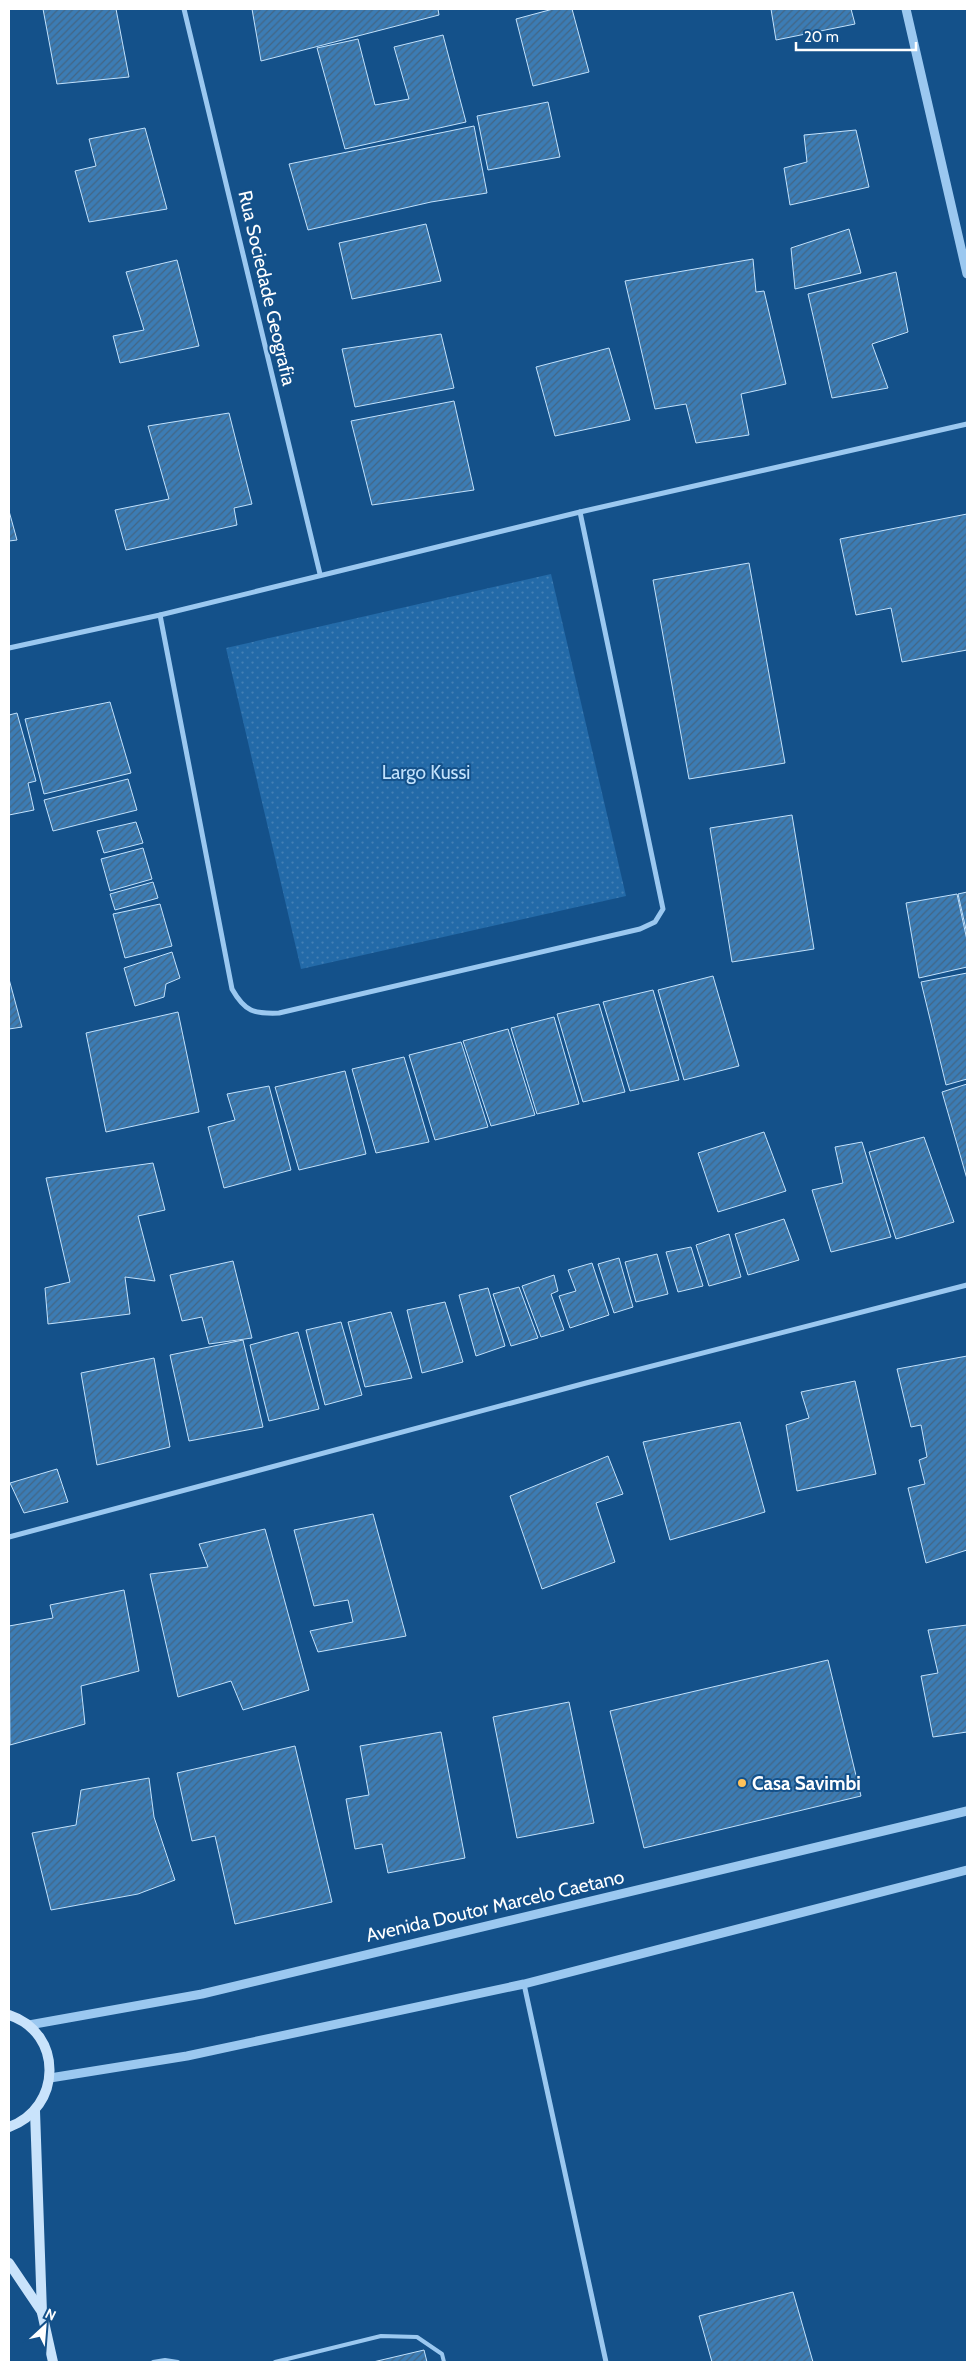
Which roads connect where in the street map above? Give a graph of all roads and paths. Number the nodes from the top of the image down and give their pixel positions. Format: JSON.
{"nodes":[{"id":1,"x":184,"y":9,"type":"edge"},
{"id":2,"x":906,"y":9,"type":"edge"},
{"id":3,"x":967,"y":274,"type":"edge"},
{"id":4,"x":967,"y":424,"type":"edge"},
{"id":5,"x":580,"y":512,"type":"junction"},
{"id":6,"x":320,"y":574,"type":"junction"},
{"id":7,"x":160,"y":615,"type":"junction"},
{"id":8,"x":9,"y":648,"type":"edge"},
{"id":9,"x":967,"y":1285,"type":"edge"},
{"id":10,"x":9,"y":1537,"type":"edge"},
{"id":11,"x":967,"y":1811,"type":"edge"},
{"id":12,"x":967,"y":1870,"type":"edge"},
{"id":13,"x":524,"y":1984,"type":"junction"},
{"id":14,"x":9,"y":2005,"type":"edge"},
{"id":15,"x":12,"y":2016,"type":"edge"},
{"id":16,"x":29,"y":2026,"type":"junction"},
{"id":17,"x":50,"y":2078,"type":"junction"},
{"id":18,"x":35,"y":2111,"type":"junction"},
{"id":19,"x":9,"y":2127,"type":"edge"},
{"id":20,"x":9,"y":2263,"type":"edge"},
{"id":21,"x":42,"y":2313,"type":"junction"},
{"id":22,"x":53,"y":2362,"type":"edge"},
{"id":23,"x":153,"y":2362,"type":"edge"},
{"id":24,"x":178,"y":2362,"type":"edge"},
{"id":25,"x":275,"y":2362,"type":"edge"},
{"id":26,"x":444,"y":2362,"type":"edge"},
{"id":27,"x":606,"y":2362,"type":"edge"}],
"edges":[{"from":1,"to":6,"type":"street","name":"Rua Sociedade Geografia"},
{"from":2,"to":3,"type":"street"},
{"from":4,"to":5,"type":"street"},
{"from":5,"to":6,"type":"street"},
{"from":5,"to":7,"type":"street"},
{"from":6,"to":7,"type":"street"},
{"from":7,"to":8,"type":"street"},
{"from":9,"to":10,"type":"street"},
{"from":11,"to":16,"type":"street","name":"Avenida Doutor Marcelo Caetano"},
{"from":12,"to":13,"type":"street"},
{"from":13,"to":17,"type":"street"},
{"from":13,"to":27,"type":"street"},
{"from":14,"to":15,"type":"main road"},
{"from":15,"to":16,"type":"main road"},
{"from":16,"to":17,"type":"main road"},
{"from":17,"to":18,"type":"main road"},
{"from":18,"to":19,"type":"main road"},
{"from":18,"to":21,"type":"main road"},
{"from":20,"to":21,"type":"main road"},
{"from":21,"to":22,"type":"main road"},
{"from":23,"to":24,"type":"lane"},
{"from":25,"to":26,"type":"lane"}]}
